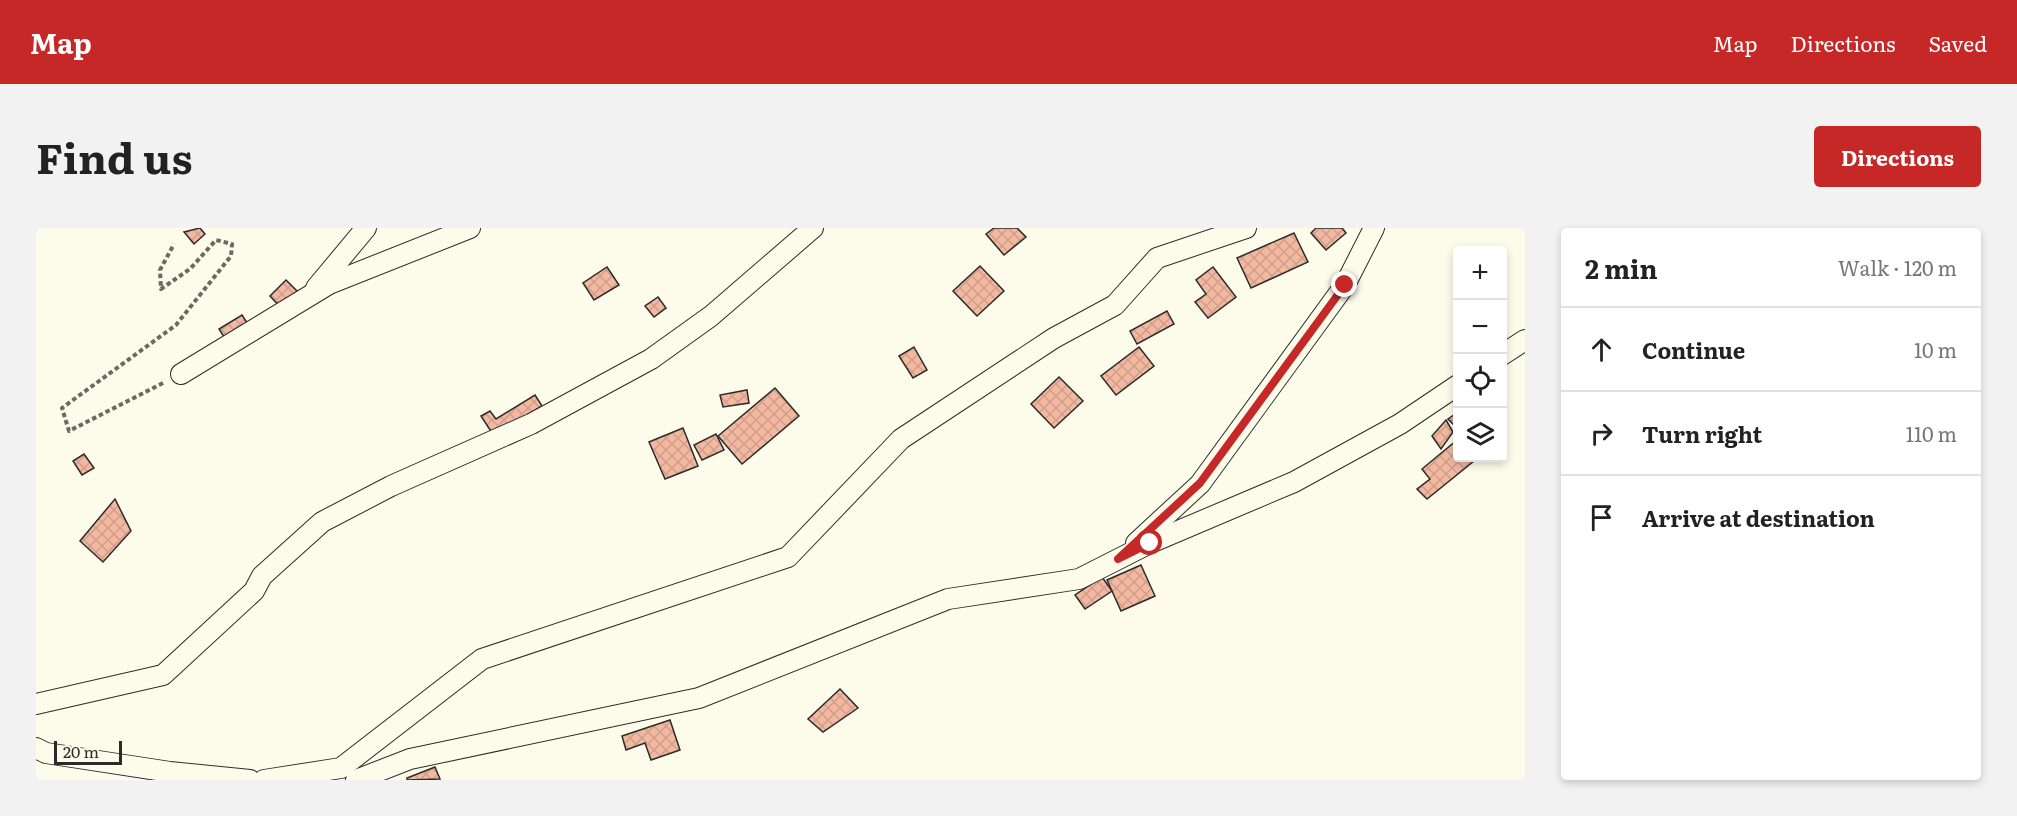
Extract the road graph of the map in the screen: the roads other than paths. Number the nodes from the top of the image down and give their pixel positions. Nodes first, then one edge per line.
1 (366, 228) edge
2 (470, 228) edge
3 (813, 228) edge
4 (1246, 228) edge
5 (1374, 228) edge
6 (309, 296) junction
7 (1525, 340) edge
8 (1504, 354) edge
9 (181, 374) road end
10 (1453, 388) edge
11 (1118, 559) junction
12 (36, 704) edge
13 (36, 748) edge
14 (250, 780) edge
15 (264, 780) edge
16 (356, 780) edge

1 - 6 street
2 - 6 street
3 - 12 street
4 - 15 street
5 - 11 street
6 - 9 street
7 - 8 street
10 - 11 street
11 - 16 street
13 - 14 street

